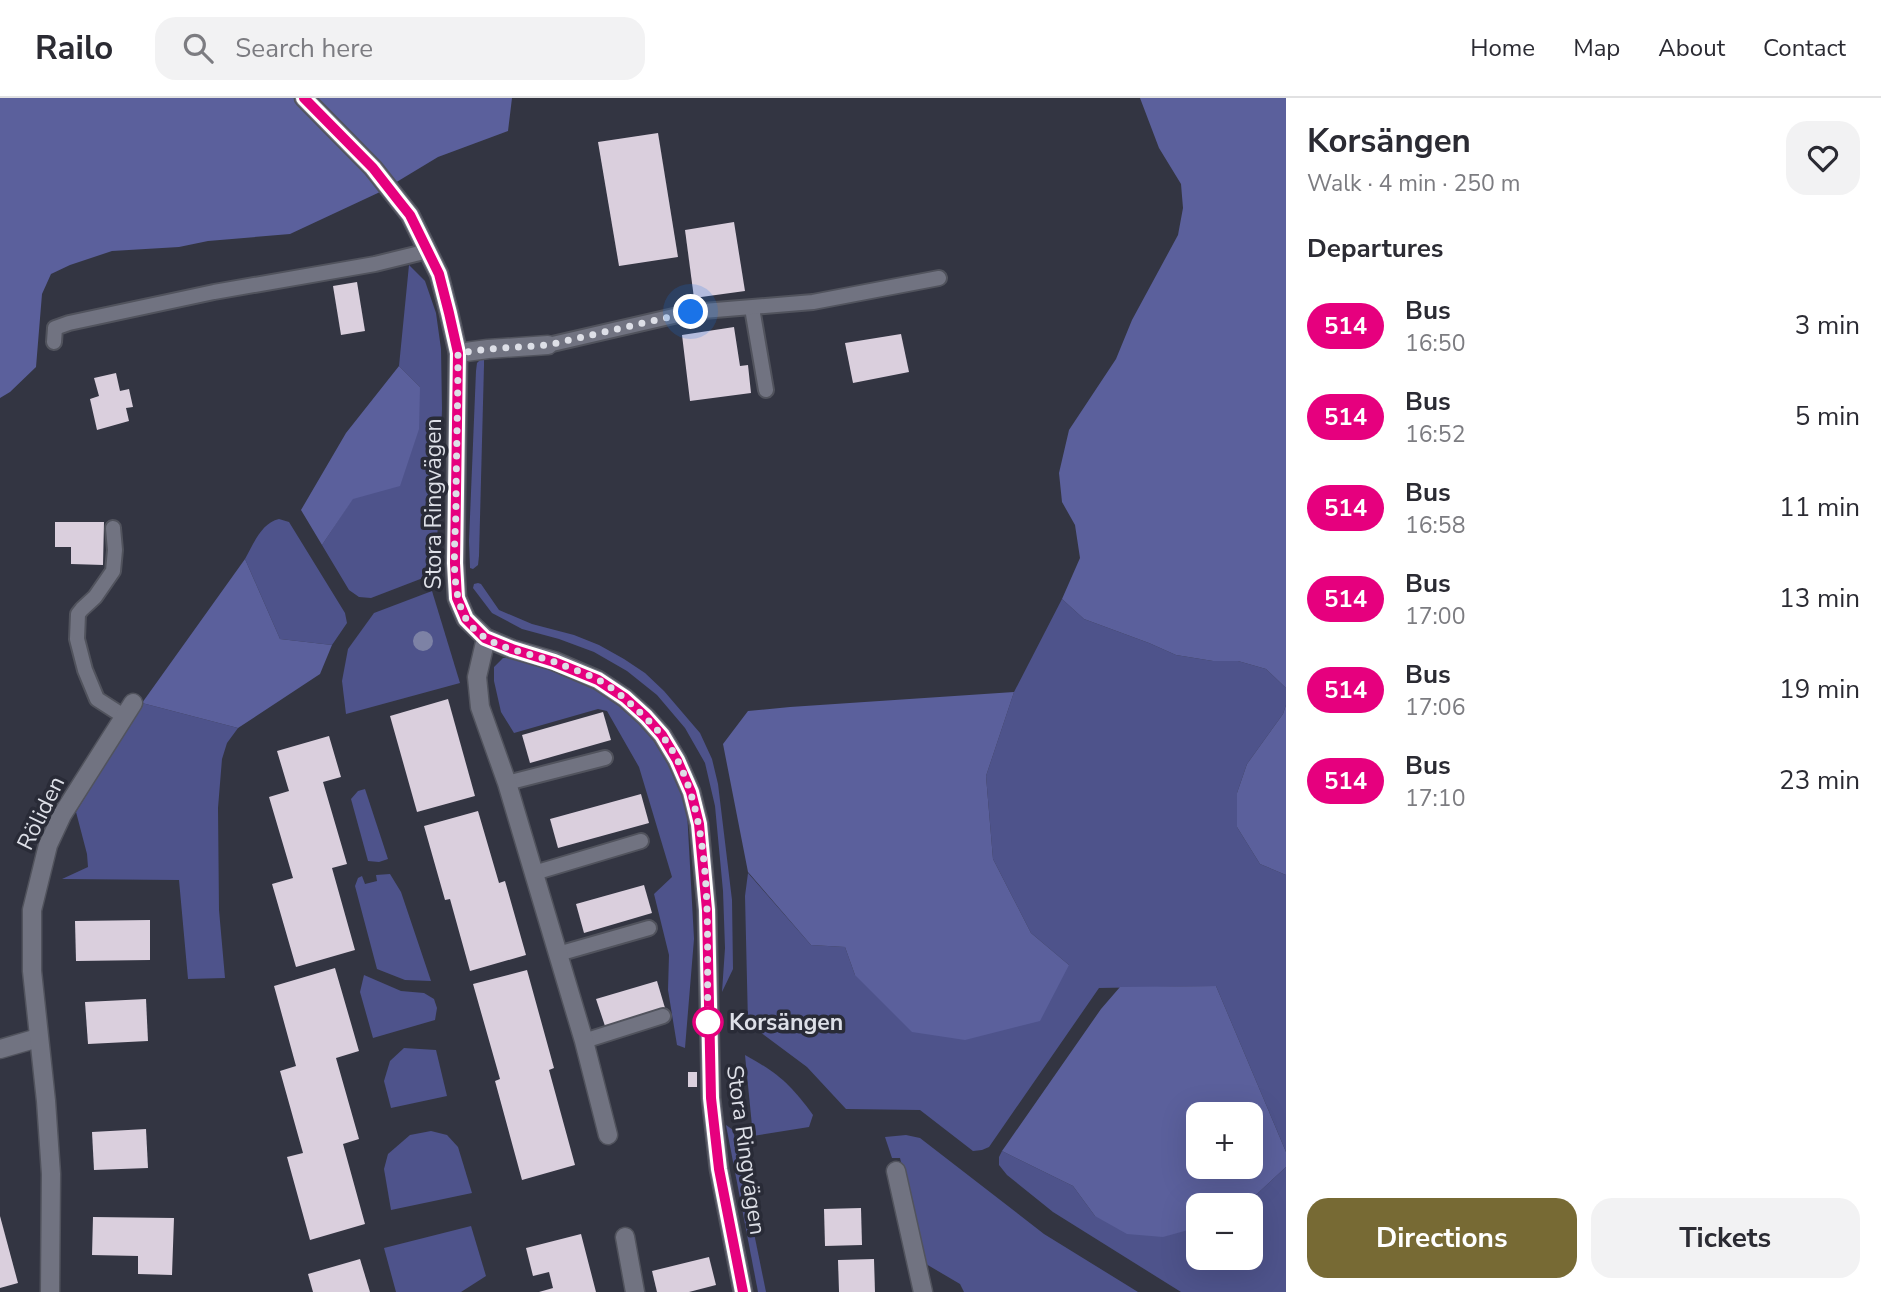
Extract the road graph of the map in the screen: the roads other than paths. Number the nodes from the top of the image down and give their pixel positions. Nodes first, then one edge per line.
1 (304, 98) edge
2 (428, 251) junction
3 (939, 278) dead end
4 (752, 308) junction
5 (54, 342) dead end
6 (548, 345) joint
7 (458, 353) junction
8 (766, 390) dead end
9 (113, 528) dead end
10 (485, 638) junction
11 (129, 710) joint
12 (605, 758) dead end
13 (507, 783) junction
14 (641, 841) dead end
15 (534, 873) junction
16 (649, 928) dead end
17 (558, 954) junction
18 (663, 1016) dead end
19 (38, 1038) junction
20 (584, 1041) junction
21 (0, 1049) edge
22 (608, 1135) dead end
23 (895, 1171) dead end
24 (625, 1237) dead end
25 (50, 1292) edge
26 (635, 1292) edge
27 (743, 1292) edge
28 (923, 1292) edge

1 - 2 street, Stora Ringvägen
2 - 5 lane
2 - 7 street, Stora Ringvägen
3 - 4 lane
4 - 6 lane
4 - 8 lane
6 - 7 street
7 - 10 street, Stora Ringvägen
9 - 11 lane
10 - 13 street
10 - 27 street, Stora Ringvägen
11 - 19 street, Röliden
12 - 13 lane
13 - 15 street
14 - 15 lane
15 - 17 street
16 - 17 lane
17 - 20 street
18 - 20 lane
19 - 21 street
19 - 25 street, Röliden
20 - 22 street
23 - 28 street
24 - 26 street

